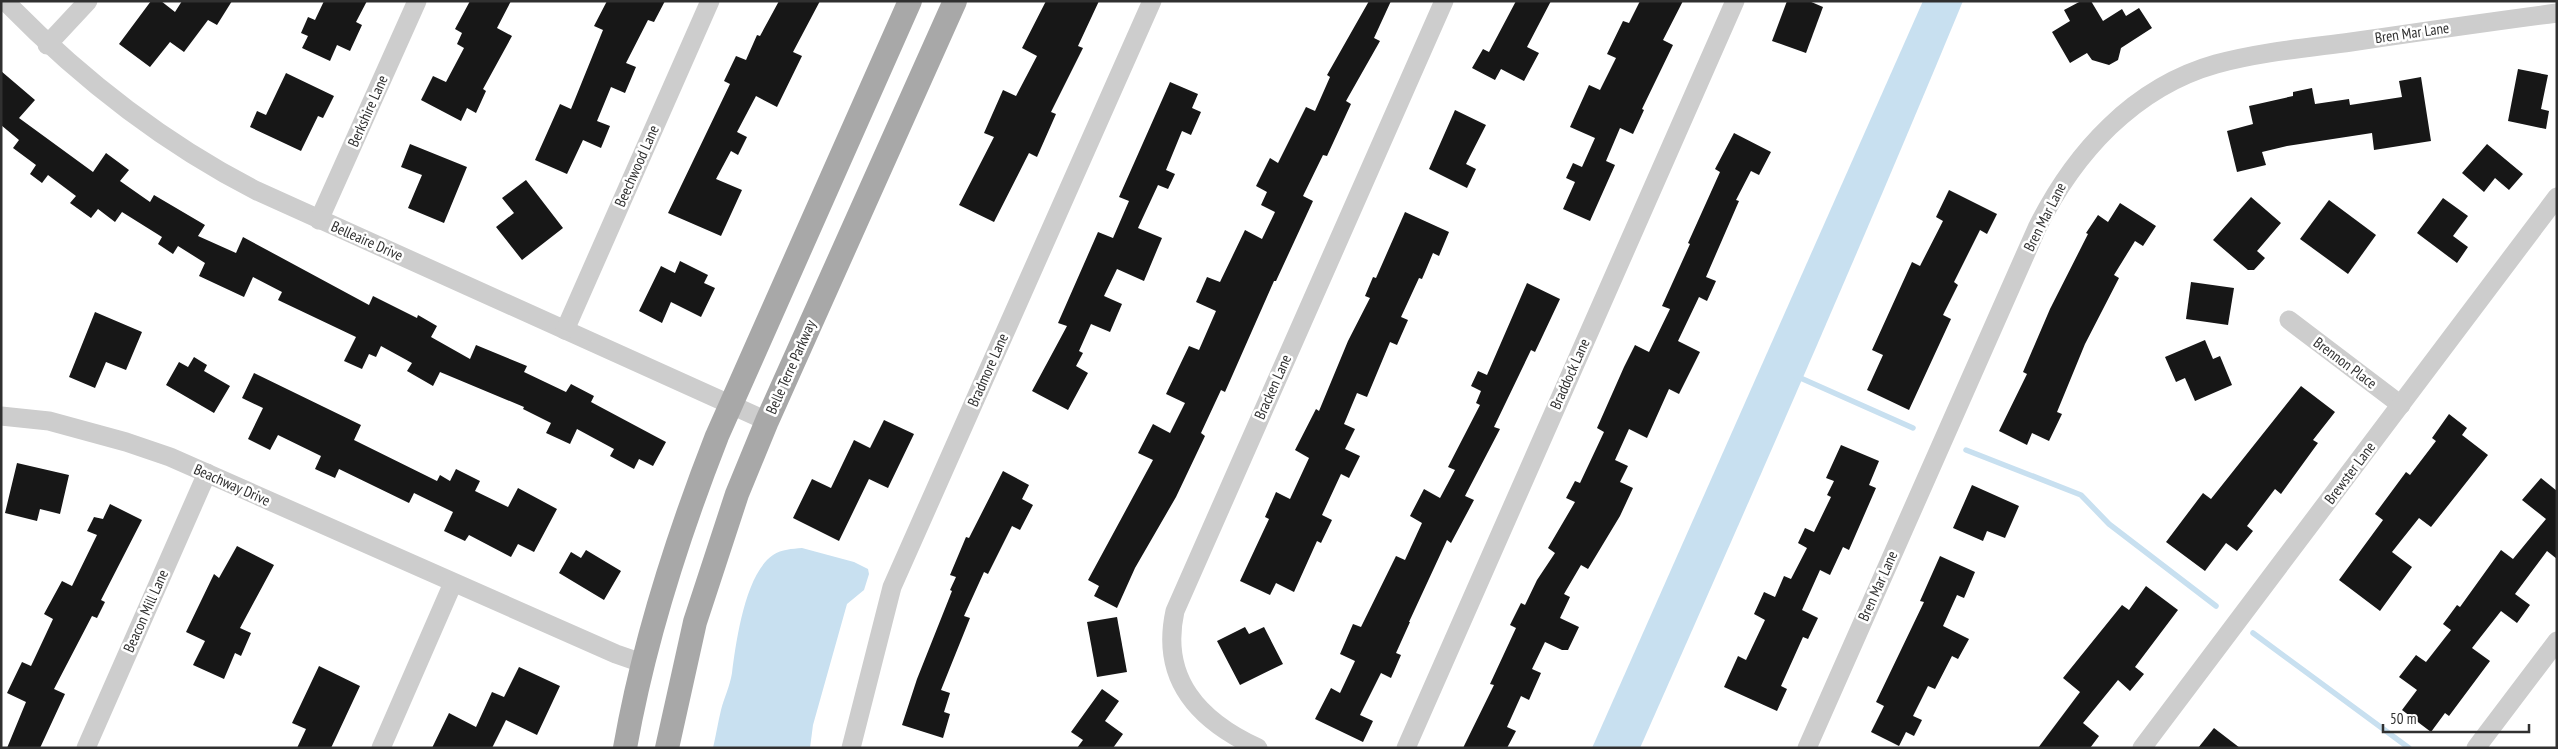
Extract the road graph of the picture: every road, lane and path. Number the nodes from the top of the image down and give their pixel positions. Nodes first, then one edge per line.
1 (4, 1) edge
2 (88, 1) edge
3 (417, 1) edge
4 (710, 1) edge
5 (910, 1) edge
6 (955, 1) edge
7 (1152, 1) edge
8 (1444, 1) edge
9 (1735, 1) edge
10 (2557, 13) edge
11 (47, 45) junction
12 (2557, 197) edge
13 (319, 220) junction
14 (2289, 320) dead end
15 (565, 330) junction
16 (2401, 405) junction
17 (731, 406) junction
18 (1, 416) edge
19 (767, 421) junction
20 (207, 473) junction
21 (453, 583) junction
22 (2557, 641) edge
23 (642, 663) junction
24 (86, 748) edge
25 (381, 748) edge
26 (625, 748) edge
27 (667, 748) edge
28 (851, 748) edge
29 (1258, 748) edge
30 (1406, 748) edge
31 (1807, 748) edge
32 (2142, 748) edge
33 (2476, 748) edge

1 - 11 street, Belleaire Drive
2 - 11 street
3 - 13 street, Berkshire Lane
4 - 15 street, Beechwood Lane
5 - 17 main road
6 - 19 main road, Belle Terre Parkway
7 - 28 street, Bradmore Lane
8 - 29 street, Bracken Lane
9 - 30 street, Braddock Lane
10 - 31 street, Bren Mar Lane
11 - 13 street, Belleaire Drive
12 - 16 street, Brewster Lane
13 - 15 street, Belleaire Drive
14 - 16 street, Brennon Place
15 - 17 street, Belleaire Drive
16 - 32 street, Brewster Lane
17 - 19 street, Belleaire Drive
17 - 23 main road
18 - 20 street, Beachway Drive
19 - 27 main road, Belle Terre Parkway
20 - 21 street, Beachway Drive
20 - 24 street, Beacon Mill Lane
21 - 23 street, Beachway Drive
21 - 25 street
22 - 33 street
23 - 26 main road

